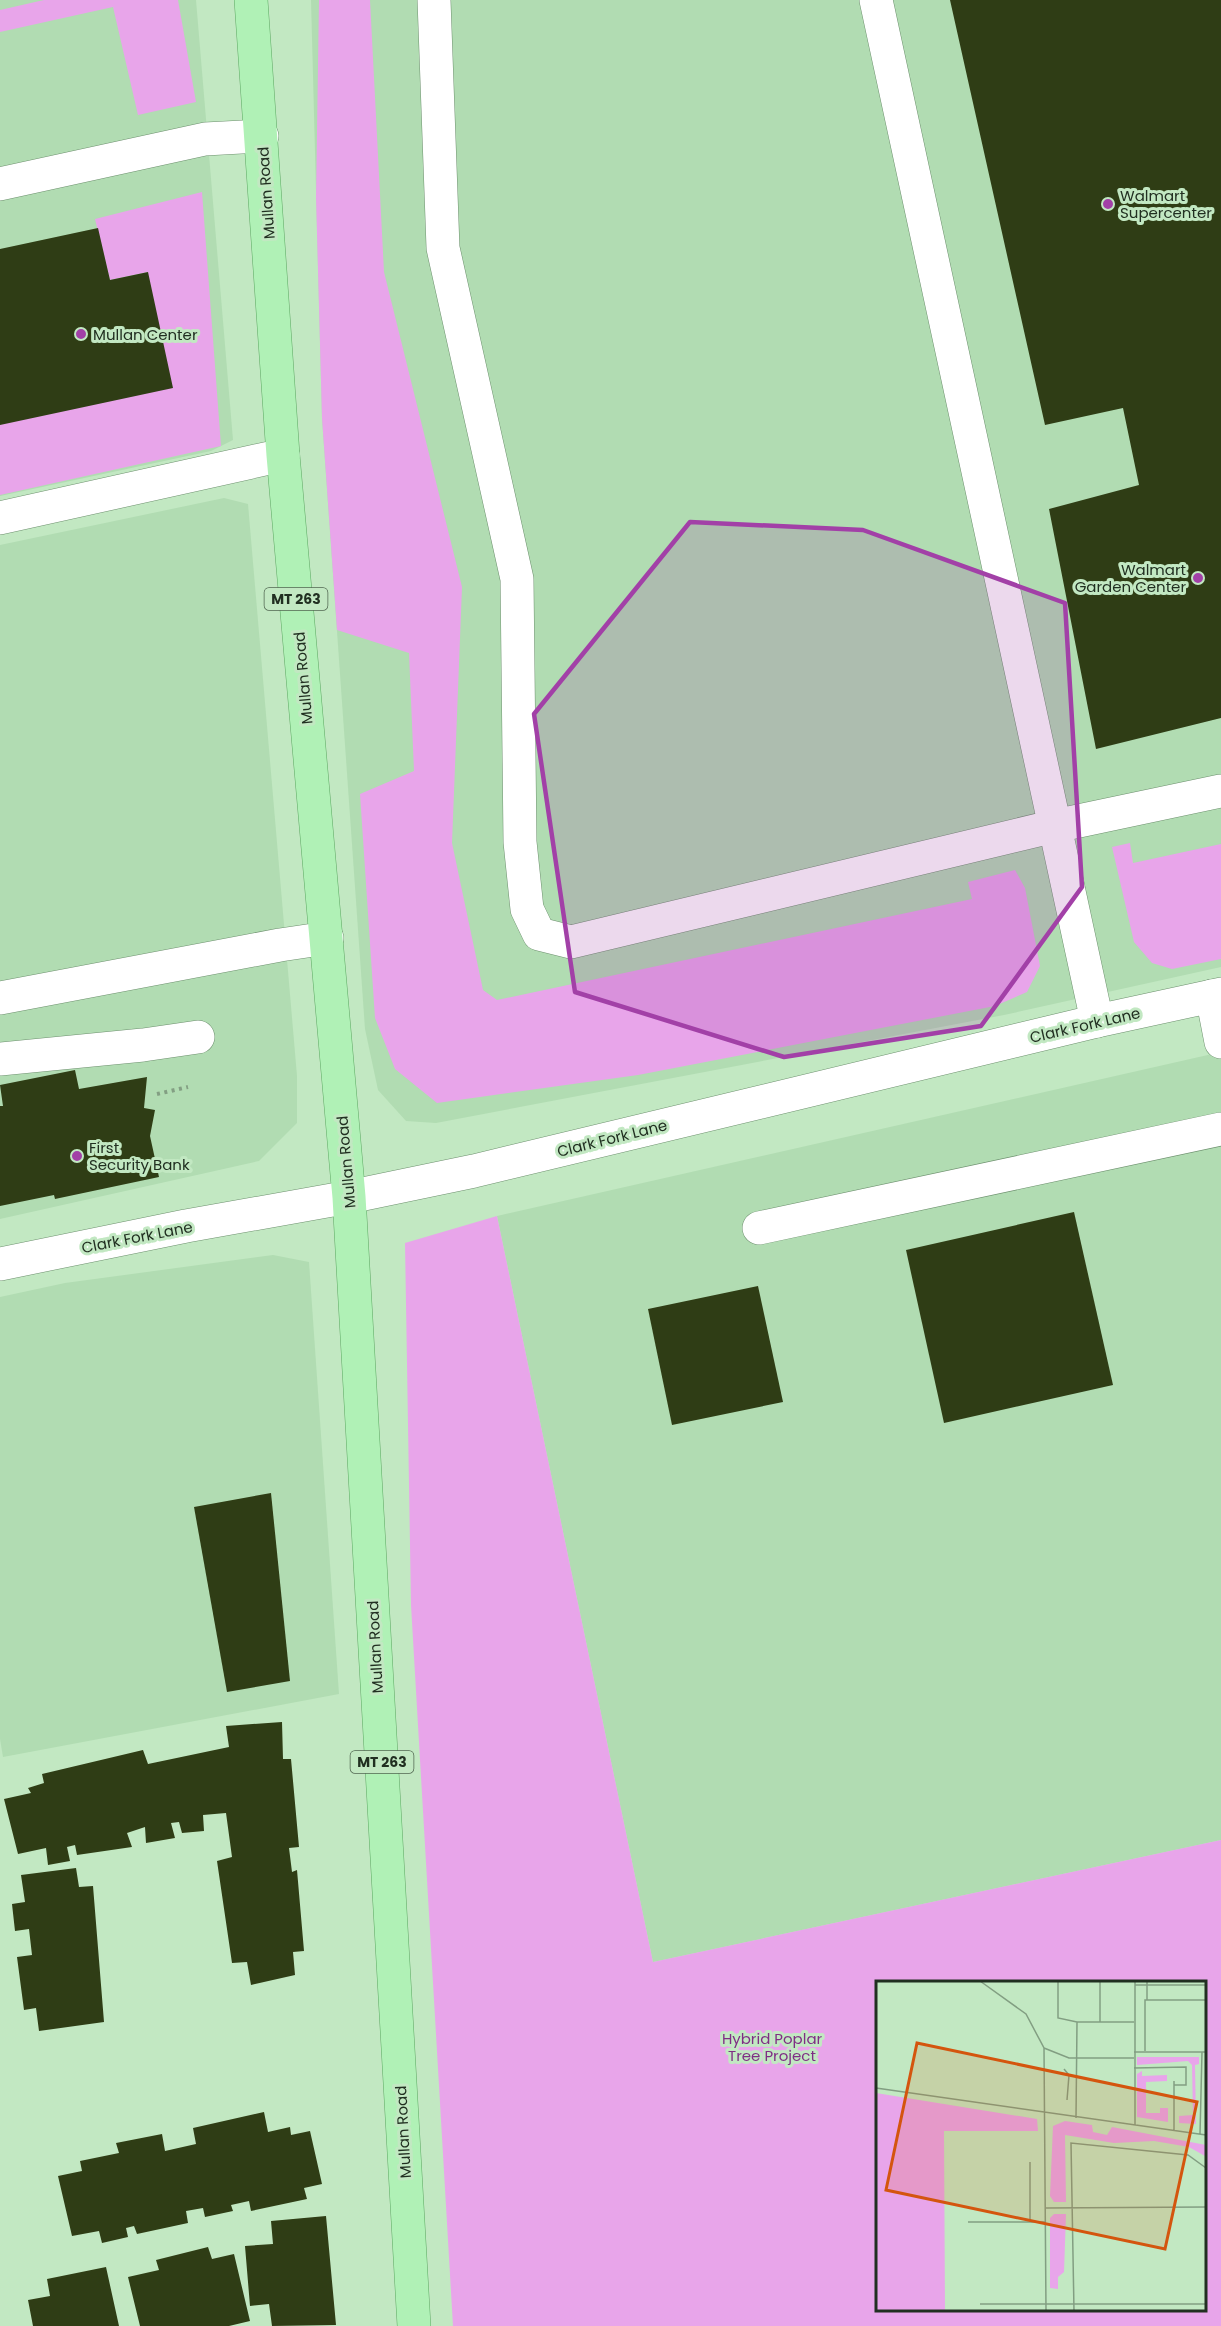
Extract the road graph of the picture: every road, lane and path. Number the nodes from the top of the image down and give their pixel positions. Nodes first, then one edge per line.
1 (251, 0) edge
2 (434, 0) edge
3 (876, 0) edge
4 (262, 135) junction
5 (0, 184) edge
6 (283, 455) junction
7 (0, 518) edge
8 (1221, 791) edge
9 (1055, 826) junction
10 (327, 938) junction
11 (1216, 995) edge
12 (0, 998) edge
13 (1097, 1021) junction
14 (198, 1037) dead end
15 (1221, 1041) edge
16 (0, 1059) edge
17 (188, 1087) dead end
18 (157, 1094) dead end
19 (1221, 1129) edge
20 (349, 1197) junction
21 (759, 1228) dead end
22 (0, 1264) edge
23 (414, 2326) edge

1 - 4 main road, Mullan Road / MT 263
2 - 9 street
3 - 9 street
4 - 5 street
4 - 6 main road, Mullan Road / MT 263
6 - 7 street
6 - 10 main road, Mullan Road / MT 263
8 - 9 street
9 - 13 street
10 - 12 street
10 - 20 main road, Mullan Road / MT 263
11 - 13 street, Clark Fork Lane
11 - 15 street
13 - 20 street, Clark Fork Lane
14 - 16 street
17 - 18 path
19 - 21 street
20 - 22 street, Clark Fork Lane
20 - 23 main road, Mullan Road / MT 263

